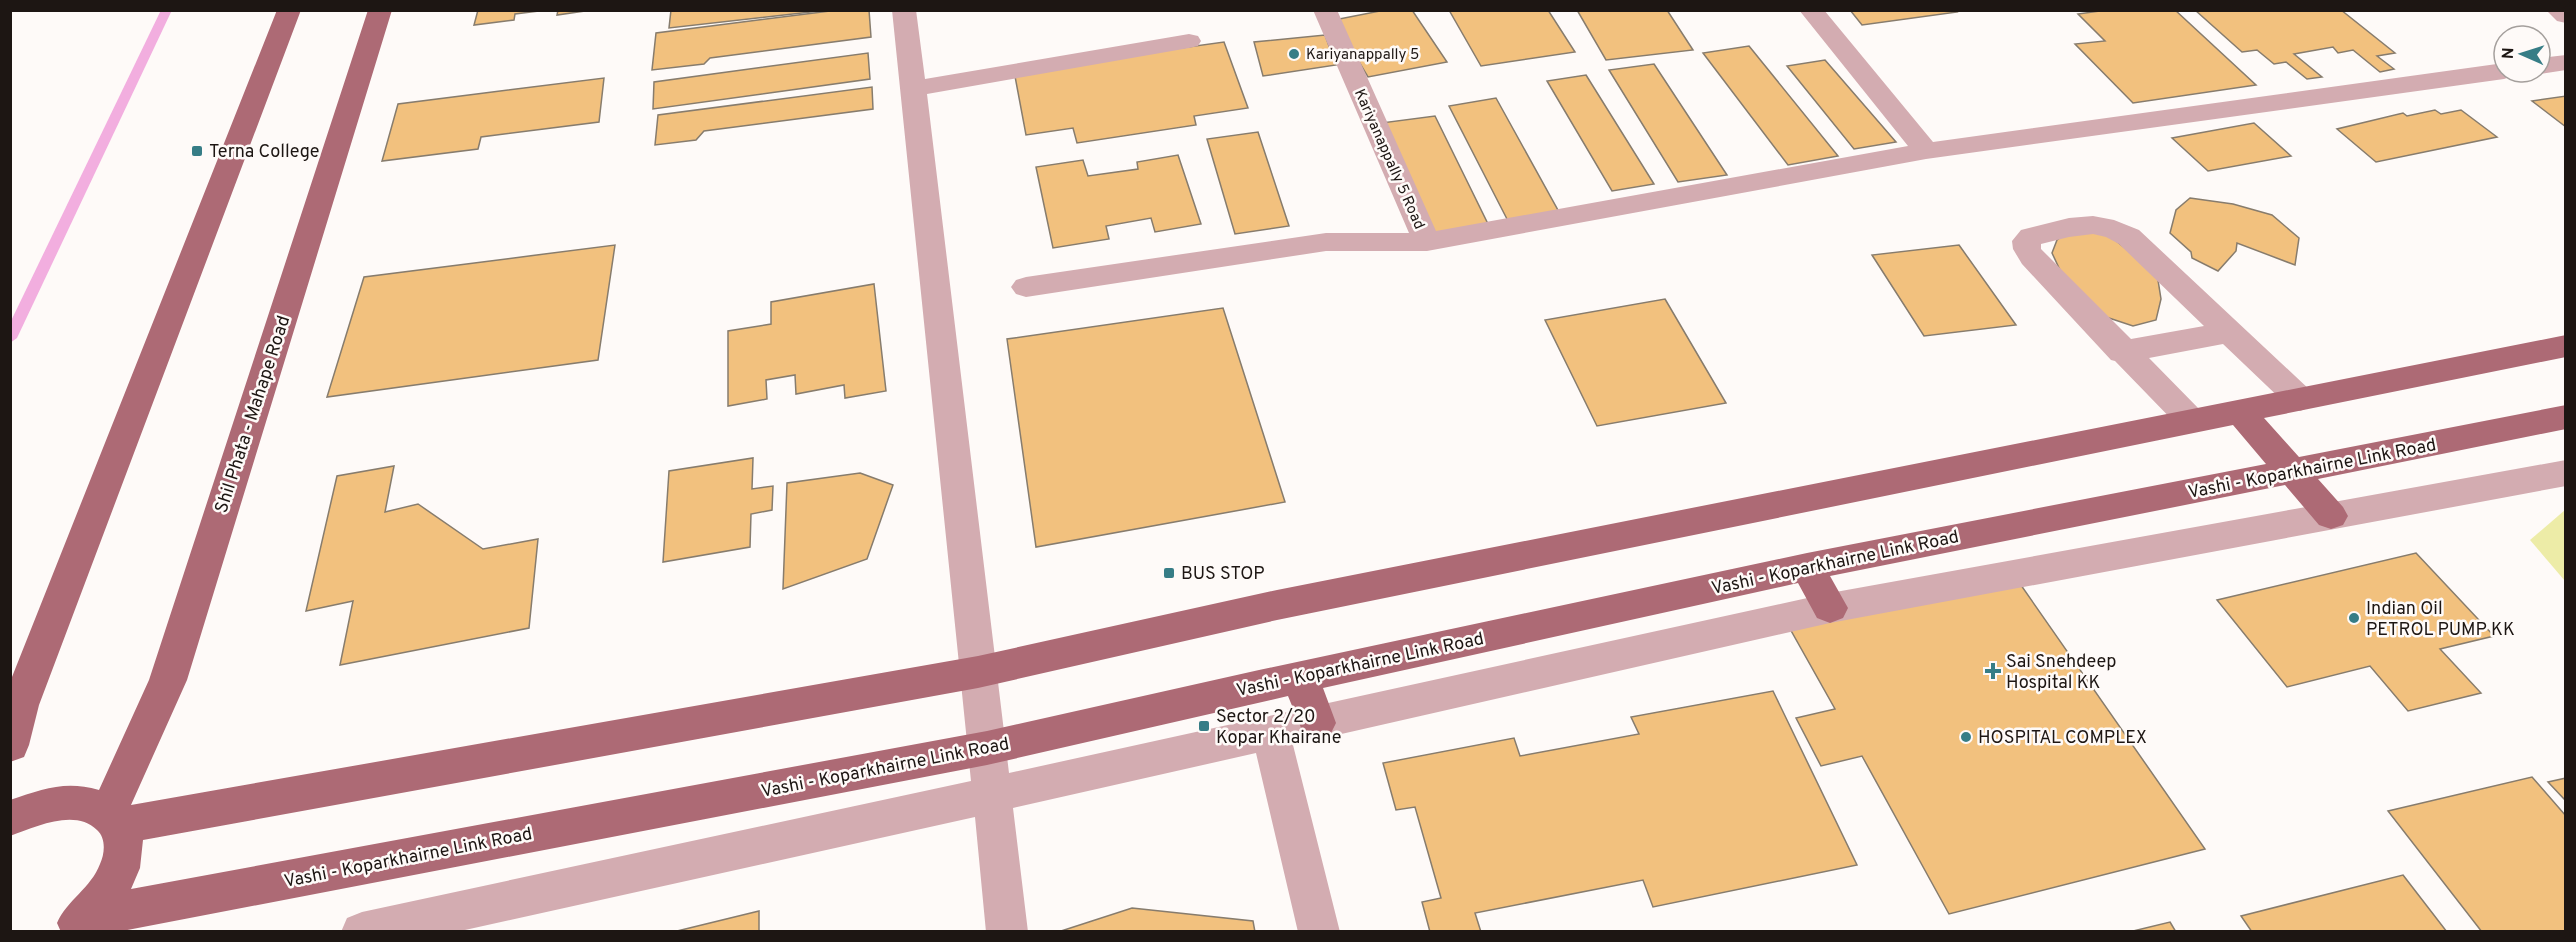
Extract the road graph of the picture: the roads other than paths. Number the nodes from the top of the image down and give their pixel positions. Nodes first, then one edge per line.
1 (289, 10) edge
2 (380, 10) edge
3 (904, 10) edge
4 (1324, 10) edge
5 (1811, 10) edge
6 (2558, 10) edge
7 (2565, 16) edge
8 (1190, 41) dead end
9 (2492, 73) edge
10 (913, 88) junction
11 (1926, 151) junction
12 (1427, 242) junction
13 (1026, 287) dead end
14 (2229, 332) junction
15 (2565, 346) edge
16 (2122, 352) junction
17 (2300, 399) junction
18 (2239, 411) junction
19 (2565, 417) edge
20 (2191, 420) junction
21 (2293, 472) junction
22 (2565, 473) edge
23 (2331, 516) junction
24 (1807, 567) junction
25 (1830, 608) junction
26 (978, 672) junction
27 (1300, 677) junction
28 (1317, 723) junction
29 (1271, 734) junction
30 (10, 745) edge
31 (987, 748) junction
32 (992, 795) junction
33 (10, 818) edge
34 (116, 818) junction
35 (75, 925) edge
36 (362, 932) edge
37 (1007, 932) edge
38 (1319, 932) edge

1 - 30 main road
2 - 34 main road, Shil Phata - Mahape Road
3 - 10 street
4 - 12 street, Kariyanappally 5 Road
5 - 11 street
6 - 7 street
8 - 10 street
9 - 11 street
10 - 26 street
11 - 12 street
12 - 13 street
14 - 16 street
14 - 16 street
14 - 17 street
15 - 17 main road
16 - 20 street
17 - 18 main road
18 - 20 main road
18 - 21 main road
19 - 21 main road, Vashi - Koparkhairne Link Road
20 - 26 main road
21 - 23 main road
21 - 24 main road, Vashi - Koparkhairne Link Road
22 - 23 street
23 - 25 street
24 - 25 main road
24 - 27 main road, Vashi - Koparkhairne Link Road
25 - 28 street
26 - 31 street
26 - 34 main road
27 - 28 main road
27 - 31 main road, Vashi - Koparkhairne Link Road
28 - 29 street
29 - 32 street
29 - 38 street
31 - 32 street
31 - 35 main road, Vashi - Koparkhairne Link Road
32 - 36 street
32 - 37 street
33 - 34 main road
34 - 35 main road

